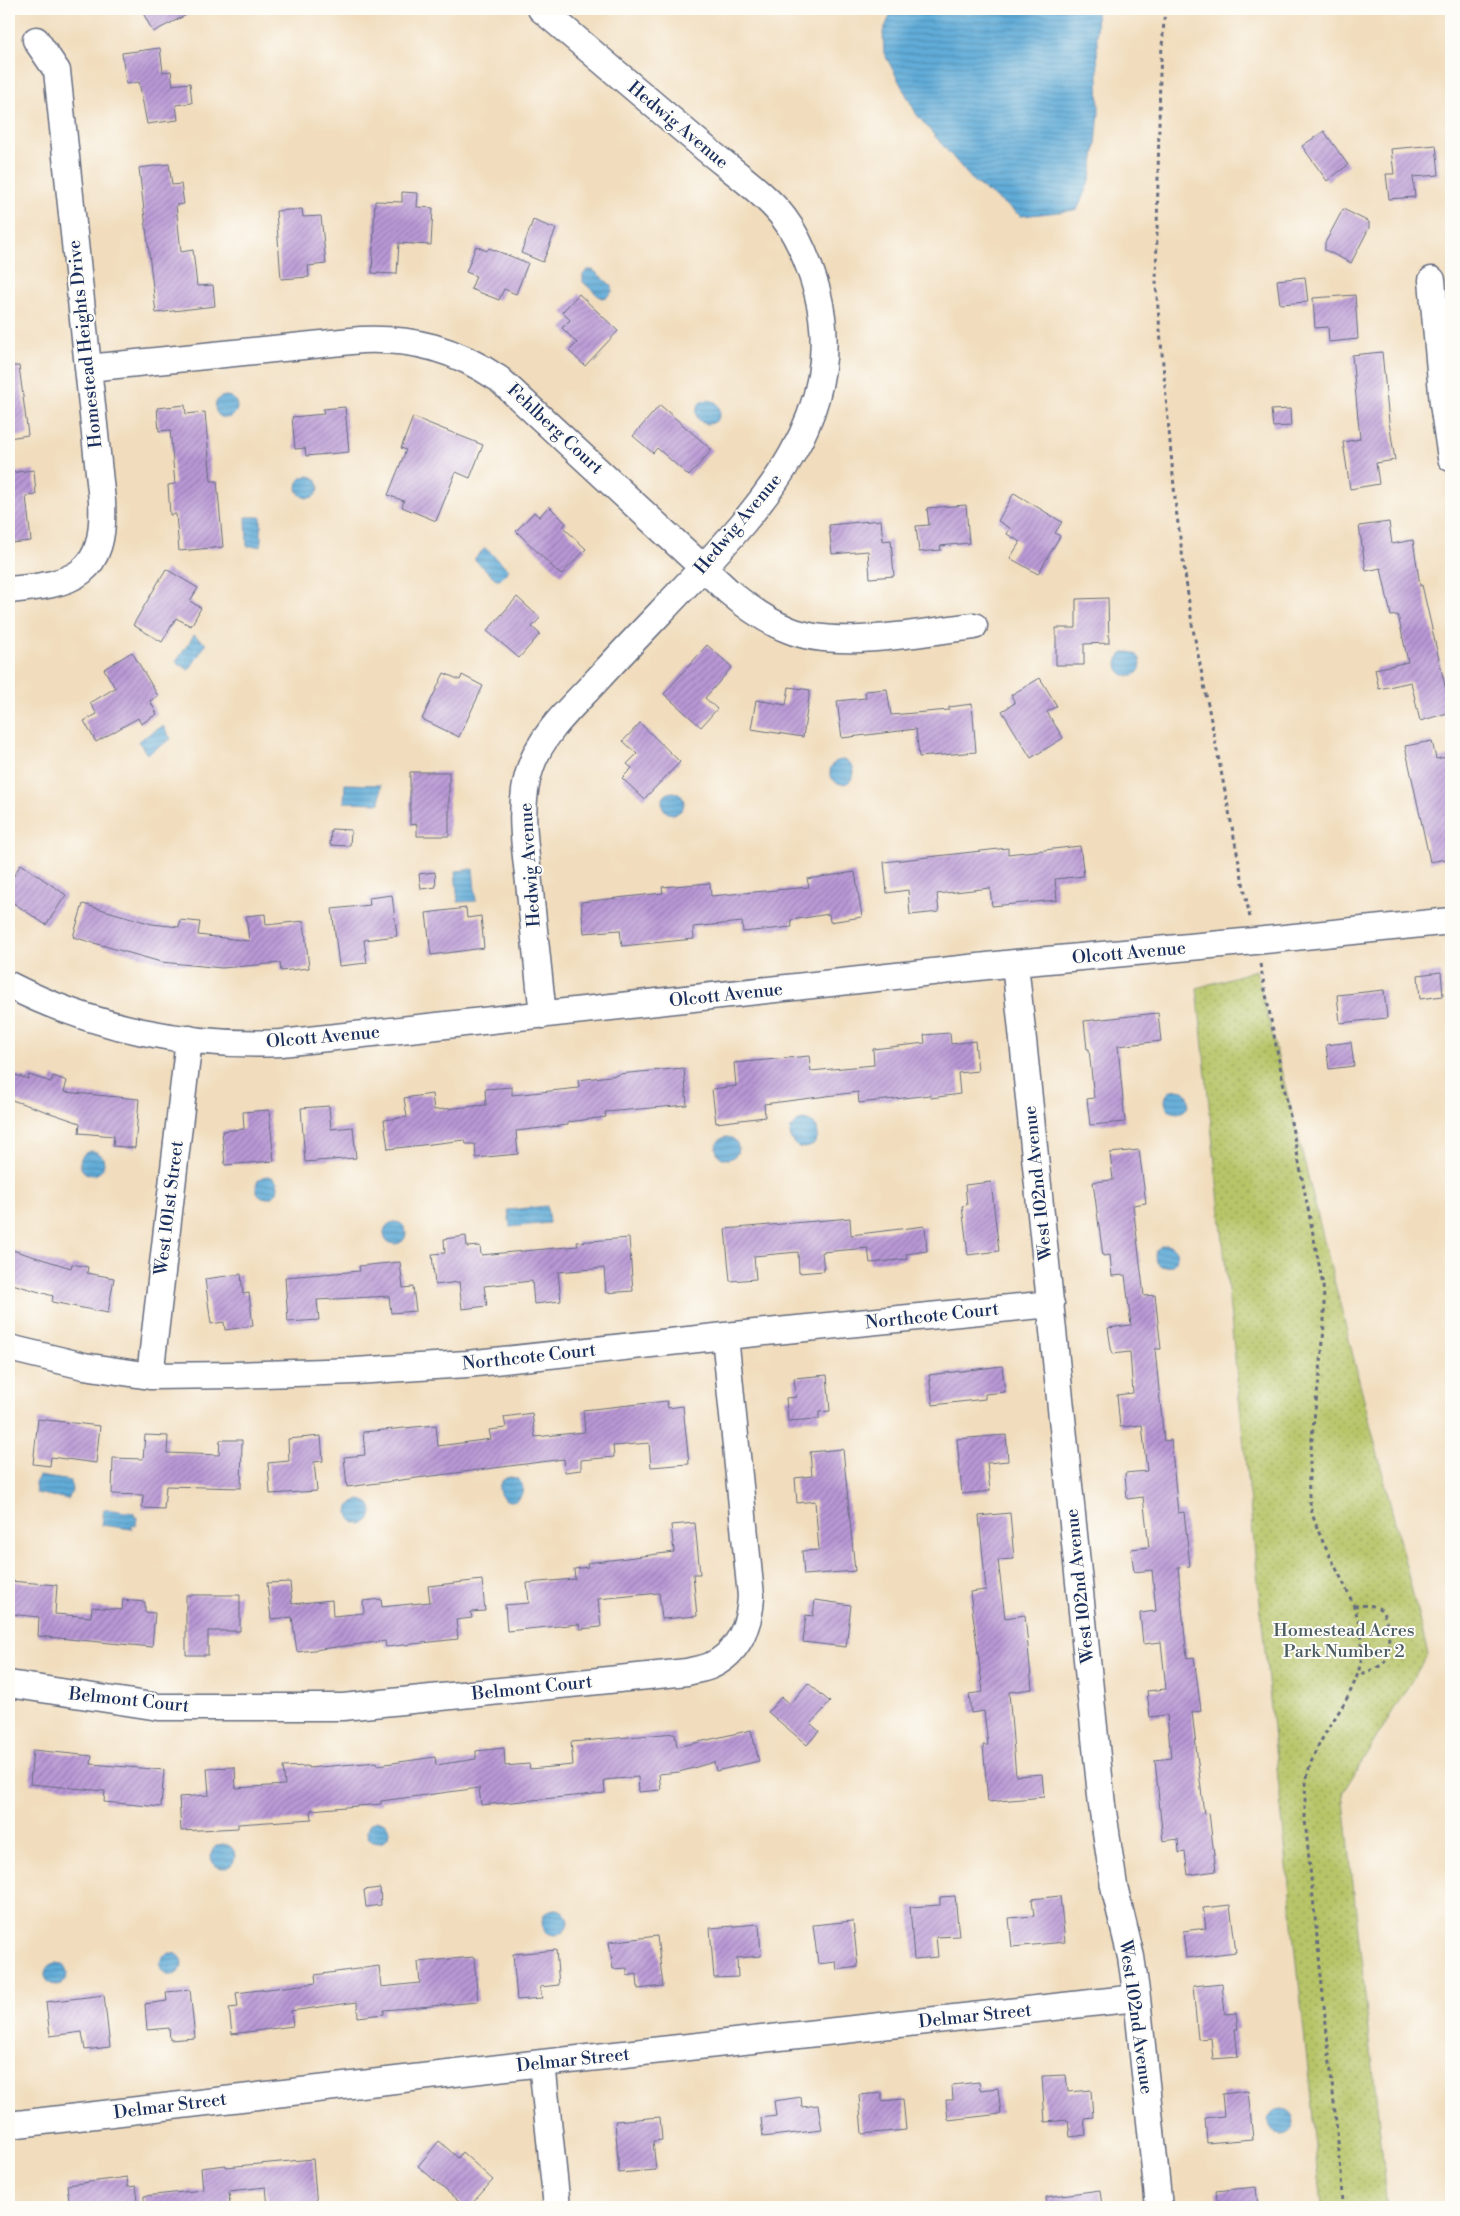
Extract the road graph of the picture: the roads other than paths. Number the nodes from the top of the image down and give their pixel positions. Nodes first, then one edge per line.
1 (541, 9) edge
2 (36, 40) dead end
3 (1432, 280) dead end
4 (88, 368) junction
5 (1451, 458) edge
6 (703, 566) junction
7 (9, 590) edge
8 (974, 626) dead end
9 (1451, 920) edge
10 (1015, 963) junction
11 (9, 985) edge
12 (543, 1015) junction
13 (188, 1039) junction
14 (1051, 1304) junction
15 (724, 1336) junction
16 (9, 1348) edge
17 (150, 1376) junction
18 (9, 1684) edge
19 (1137, 1998) junction
20 (542, 2063) junction
21 (9, 2125) edge
22 (557, 2207) edge
23 (1158, 2207) edge

1 - 6 street, Hedwig Avenue
2 - 4 street, Homestead Heights Drive
3 - 5 street
4 - 6 street, Fehlberg Court
4 - 7 street, Homestead Heights Drive
6 - 8 street, Fehlberg Court
6 - 12 street, Hedwig Avenue
9 - 10 street, Olcott Avenue
10 - 12 street, Olcott Avenue
10 - 14 street, West 102nd Avenue
11 - 13 street, Olcott Avenue
12 - 13 street, Olcott Avenue
13 - 17 street, West 101st Street
14 - 15 street, Northcote Court
14 - 19 street, West 102nd Avenue
15 - 17 street, Northcote Court
15 - 18 street, Belmont Court
16 - 17 street, Northcote Court
19 - 20 street, Delmar Street
19 - 23 street, West 102nd Avenue
20 - 21 street, Delmar Street
20 - 22 street

